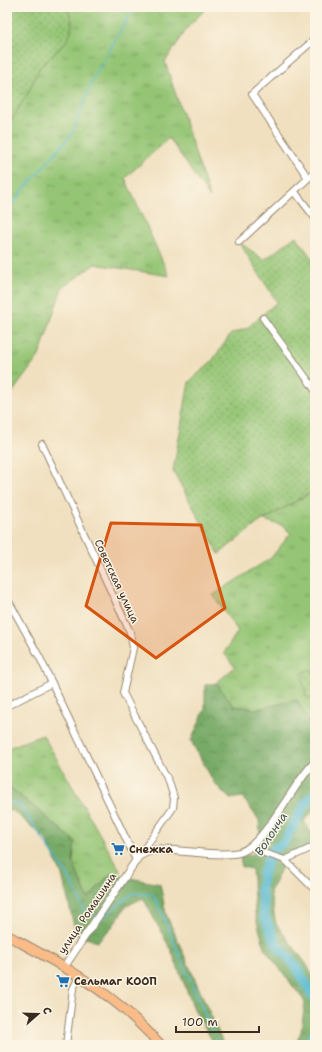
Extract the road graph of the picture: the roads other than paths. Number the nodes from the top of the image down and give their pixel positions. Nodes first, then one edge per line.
1 (315, 39) edge
2 (315, 172) edge
3 (308, 178) junction
4 (295, 192) junction
5 (315, 218) edge
6 (239, 242) dead end
7 (263, 318) dead end
8 (315, 390) edge
9 (42, 444) dead end
10 (8, 602) edge
11 (52, 683) junction
12 (7, 706) edge
13 (315, 762) edge
14 (315, 846) edge
15 (252, 847) junction
16 (137, 858) junction
17 (285, 860) junction
18 (315, 890) edge
19 (7, 934) edge
20 (64, 967) junction
21 (80, 977) junction
22 (66, 1045) edge
23 (161, 1045) edge

1 - 3 street
2 - 3 street
3 - 4 street
4 - 5 street
4 - 6 street
7 - 8 street
9 - 16 street, Советская улица
10 - 11 street
11 - 12 street
11 - 16 street
13 - 15 street
14 - 17 street
15 - 16 street
15 - 17 street
16 - 20 street, улица Ромашина
17 - 18 street
19 - 20 main road
20 - 21 main road
21 - 22 street
21 - 23 main road

